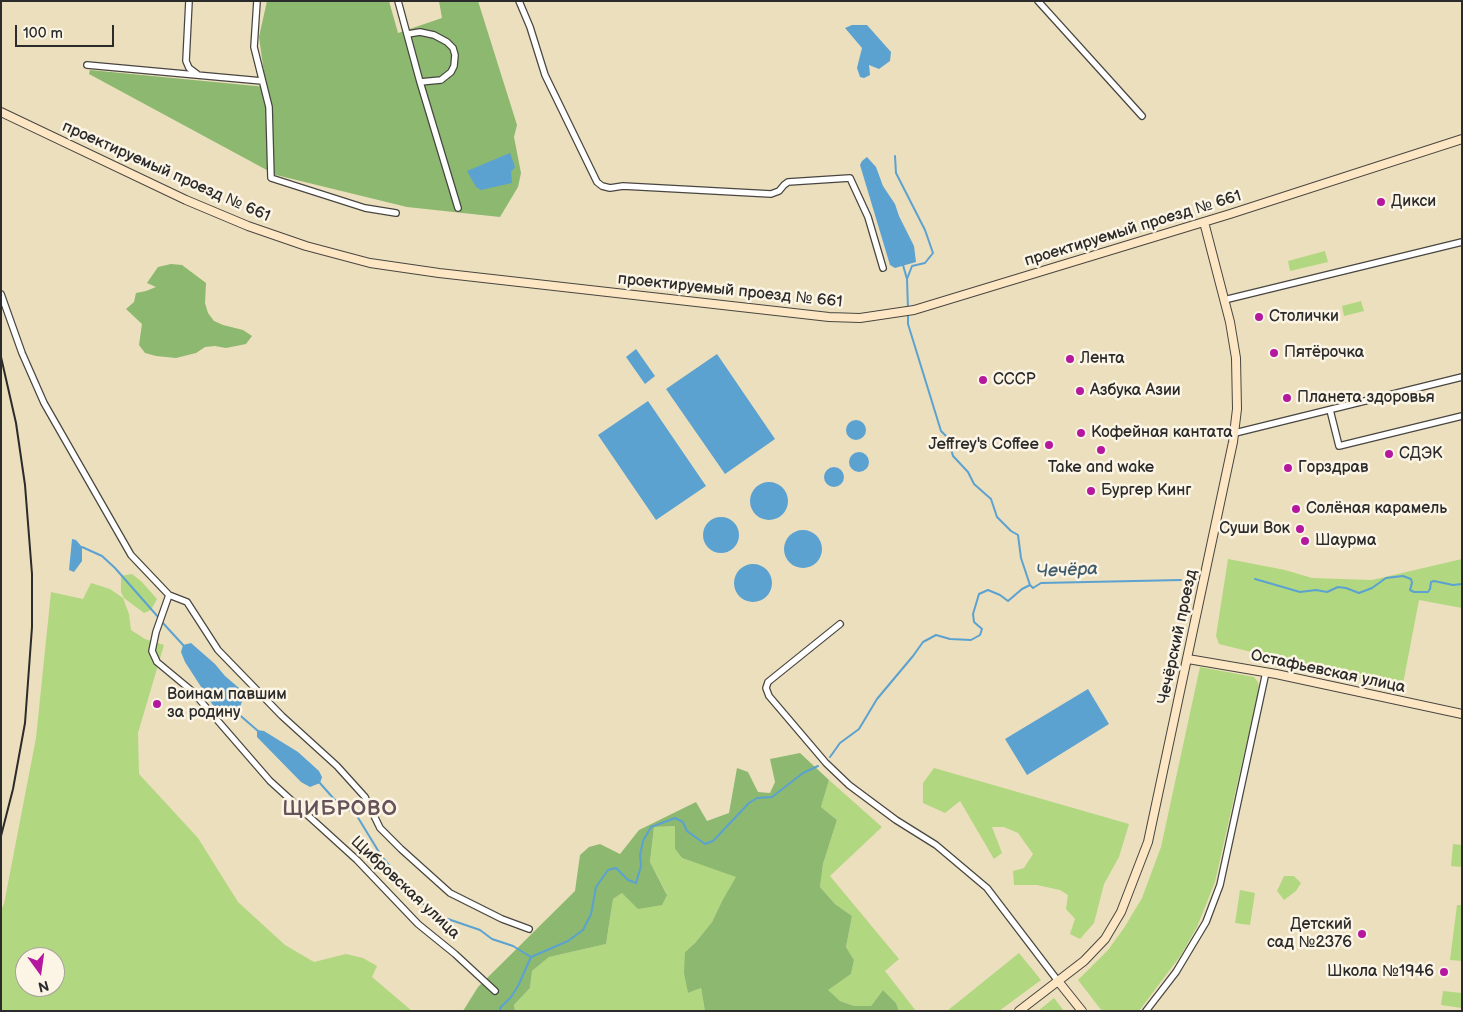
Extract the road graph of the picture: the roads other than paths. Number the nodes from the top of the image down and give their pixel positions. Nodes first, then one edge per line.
1 (189, 1) edge
2 (257, 1) edge
3 (398, 1) edge
4 (519, 1) edge
5 (1038, 1) edge
6 (408, 34) junction
7 (87, 65) dead end
8 (197, 74) junction
9 (262, 81) junction
10 (420, 82) junction
11 (1, 112) edge
12 (1142, 116) dead end
13 (1462, 140) edge
14 (458, 208) dead end
15 (396, 213) dead end
16 (1204, 222) junction
17 (1462, 242) edge
18 (883, 268) dead end
19 (1, 294) edge
20 (1224, 300) junction
21 (1462, 377) edge
22 (1330, 410) junction
23 (1462, 416) edge
24 (1235, 433) junction
25 (169, 595) junction
26 (840, 624) dead end
27 (1188, 659) junction
28 (1266, 672) junction
29 (1462, 714) edge
30 (529, 929) dead end
31 (1058, 981) junction
32 (495, 991) dead end
33 (1019, 1011) edge
34 (1082, 1011) edge
35 (1146, 1011) edge

1 - 8 street
2 - 9 street
3 - 6 street
4 - 18 street
5 - 12 street
6 - 10 street
6 - 10 street
7 - 8 street
8 - 9 street
9 - 15 street
10 - 14 street
11 - 16 main road, проектируемый проезд № 661
13 - 16 main road, проектируемый проезд № 661
16 - 20 main road, Чечёрский проезд
17 - 20 street
19 - 25 street
20 - 24 main road, Чечёрский проезд
21 - 22 street
22 - 23 street
22 - 24 street
24 - 27 main road, Чечёрский проезд
25 - 30 street
25 - 32 street, Щибровская улица
26 - 31 street
27 - 28 main road, Остафьевская улица
27 - 31 main road, Чечёрский проезд
28 - 29 main road, Остафьевская улица
28 - 35 street
31 - 33 main road, Чечёрский проезд
31 - 34 main road

